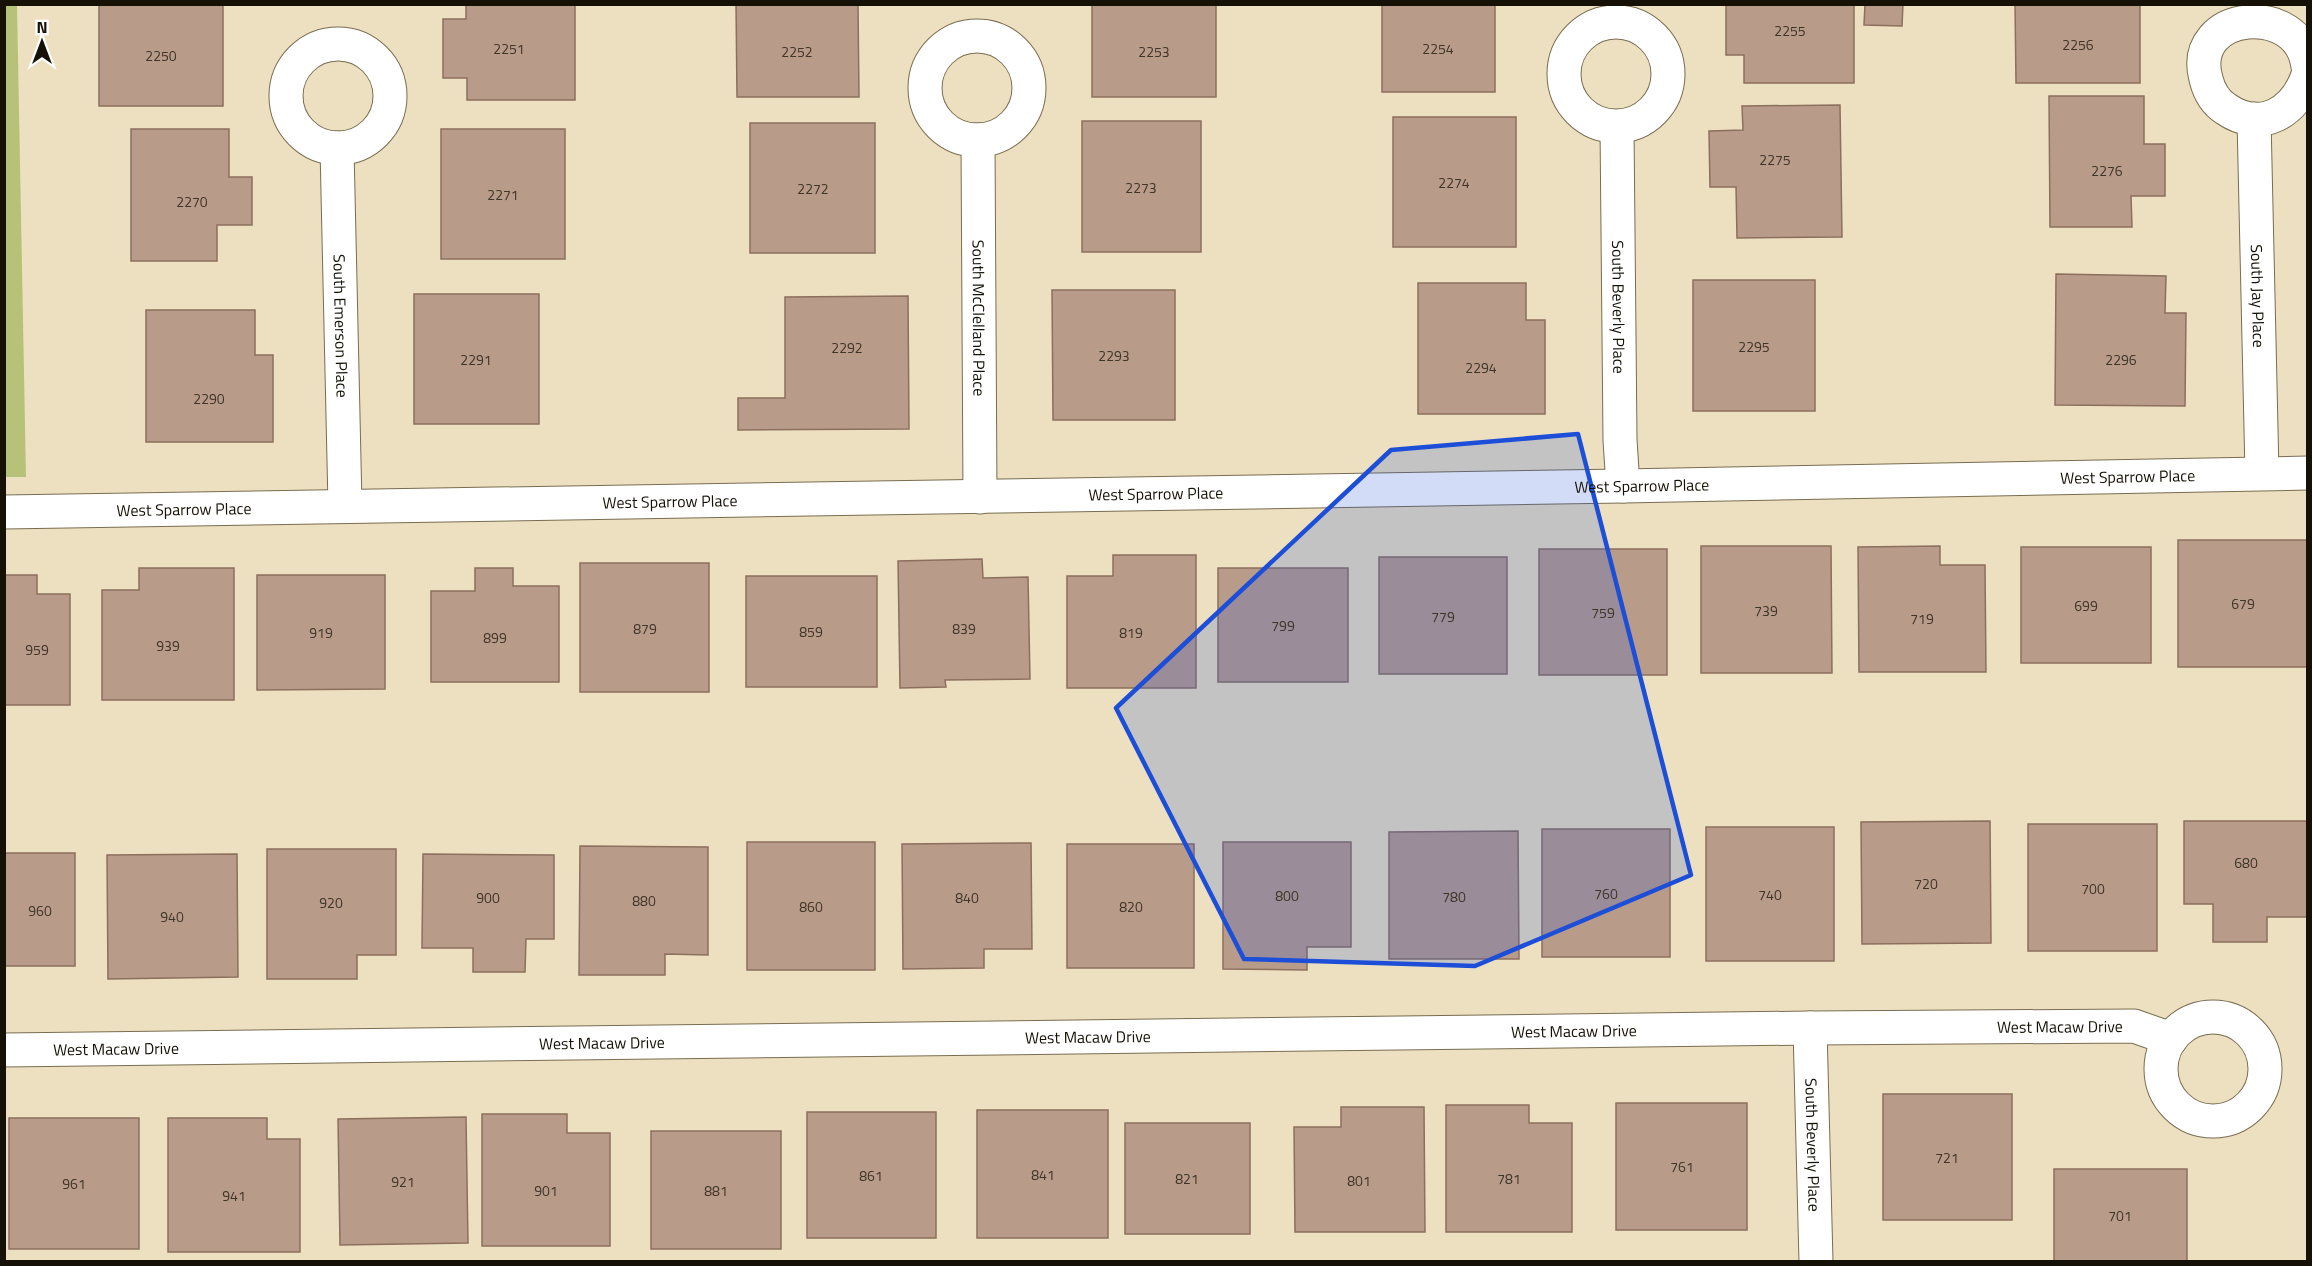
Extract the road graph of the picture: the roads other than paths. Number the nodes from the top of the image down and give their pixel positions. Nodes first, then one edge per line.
1 (2307, 67) edge
2 (2307, 75) edge
3 (2254, 119) junction
4 (1617, 126) dead end
5 (978, 140) dead end
6 (337, 148) dead end
7 (2262, 473) junction
8 (2307, 473) edge
9 (1623, 486) junction
10 (980, 497) junction
11 (345, 505) junction
12 (4, 512) edge
13 (1810, 1028) junction
14 (2171, 1039) dead end
15 (4, 1050) edge
16 (1816, 1262) edge

1 - 3 street
2 - 3 street
3 - 7 street, South Jay Place
4 - 9 street, South Beverly Place
5 - 10 street, South McClelland Place
6 - 11 street, South Emerson Place
7 - 8 street, West Sparrow Place
7 - 9 street, West Sparrow Place
9 - 10 street, West Sparrow Place
10 - 11 street, West Sparrow Place
11 - 12 street, West Sparrow Place
13 - 14 street, West Macaw Drive
13 - 15 street, West Macaw Drive
13 - 16 street, South Beverly Place

